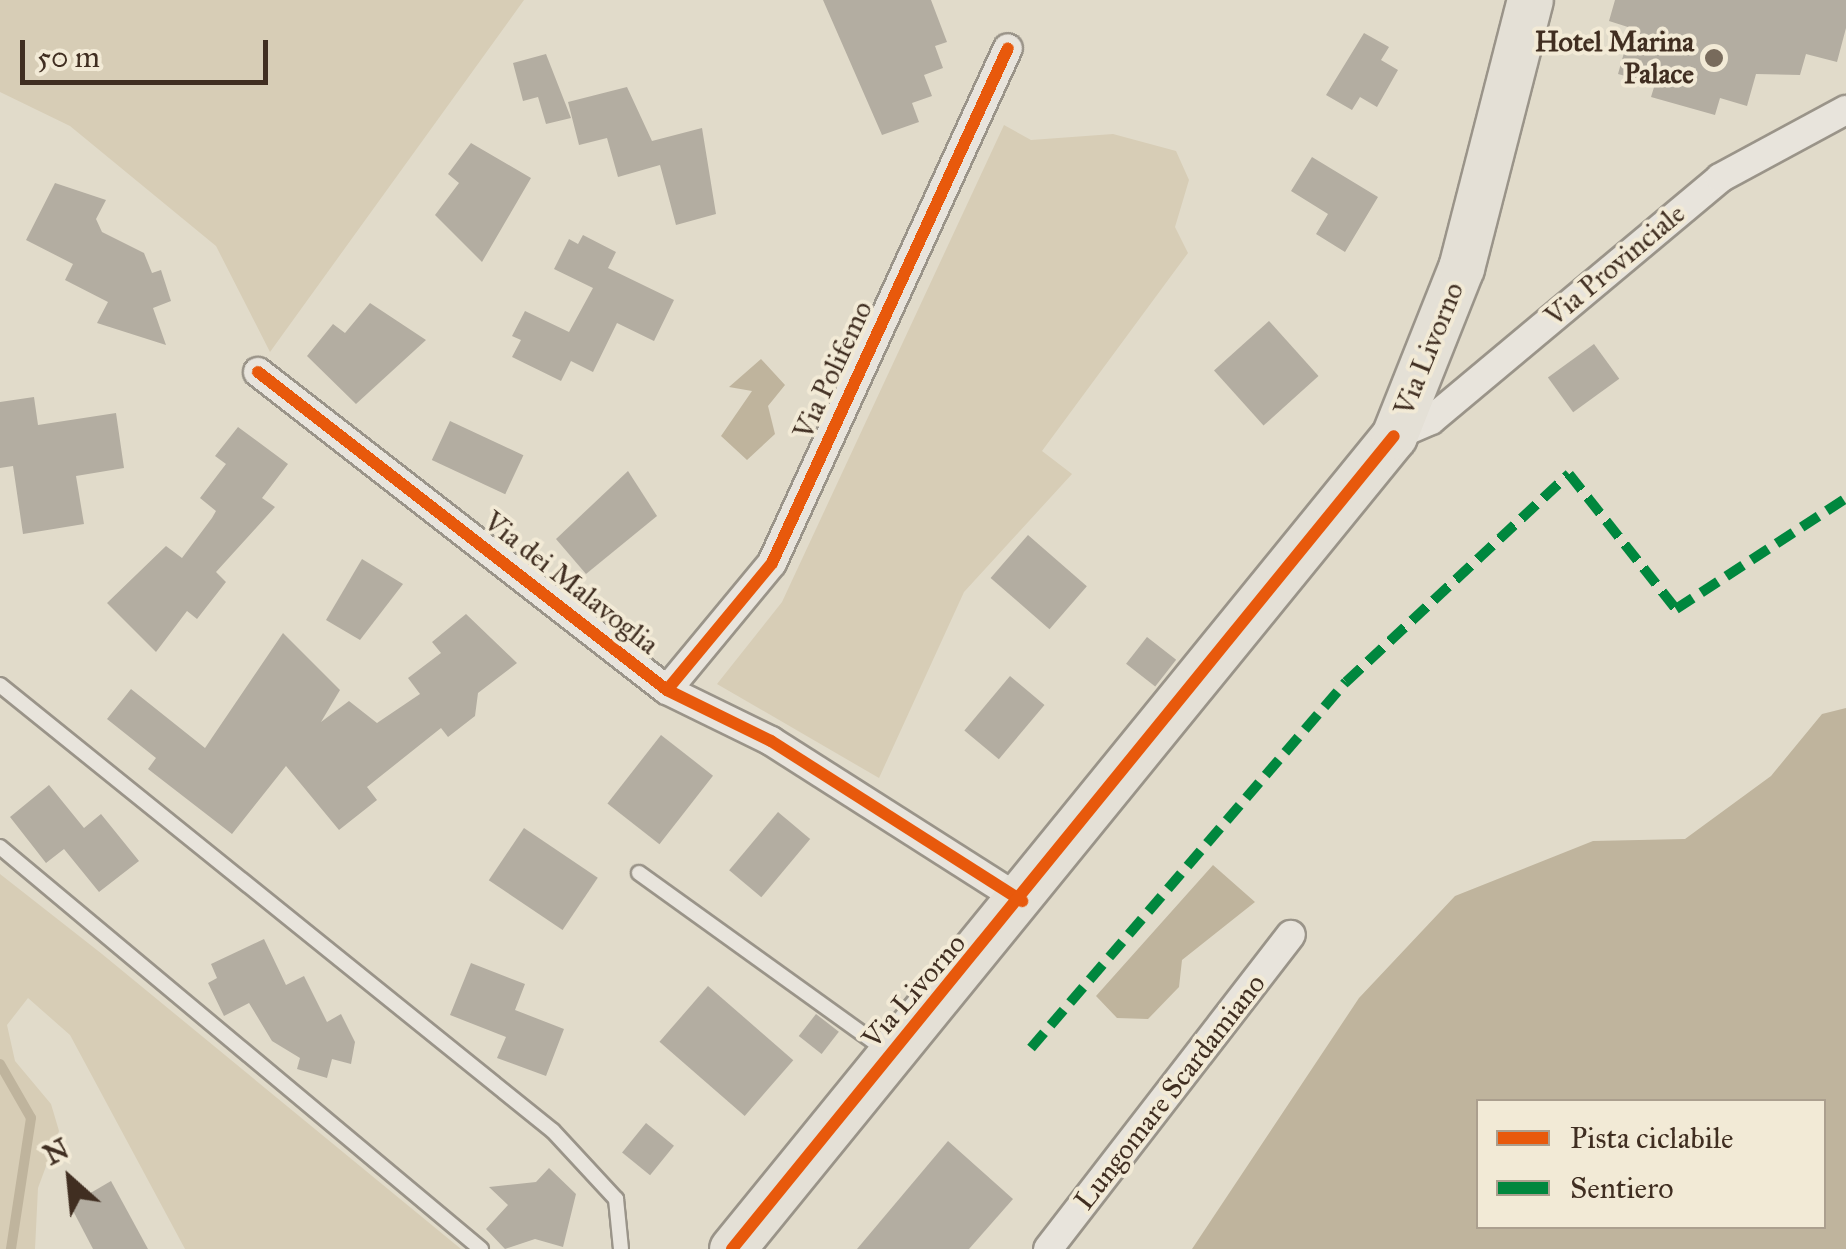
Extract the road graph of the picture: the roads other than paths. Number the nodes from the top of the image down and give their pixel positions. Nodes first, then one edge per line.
1 (1530, 0) edge
2 (1008, 48) dead end
3 (1846, 110) edge
4 (258, 372) dead end
5 (1394, 436) junction
6 (0, 684) edge
7 (668, 690) junction
8 (0, 848) edge
9 (640, 873) dead end
10 (1022, 901) junction
11 (1291, 934) dead end
12 (892, 1055) junction
13 (481, 1249) edge
14 (621, 1249) edge
15 (732, 1249) edge
16 (1048, 1249) edge

1 - 5 main road, Via Livorno
2 - 7 street, Via Polifemo
3 - 5 street, Via Provinciale
4 - 7 street, Via dei Malavoglia
5 - 10 main road, Via Livorno
6 - 14 lane
7 - 10 street, Via dei Malavoglia
8 - 13 lane
9 - 12 lane
10 - 12 main road, Via Livorno
11 - 16 street, Lungomare Scardamiano
12 - 15 main road, Via Livorno

